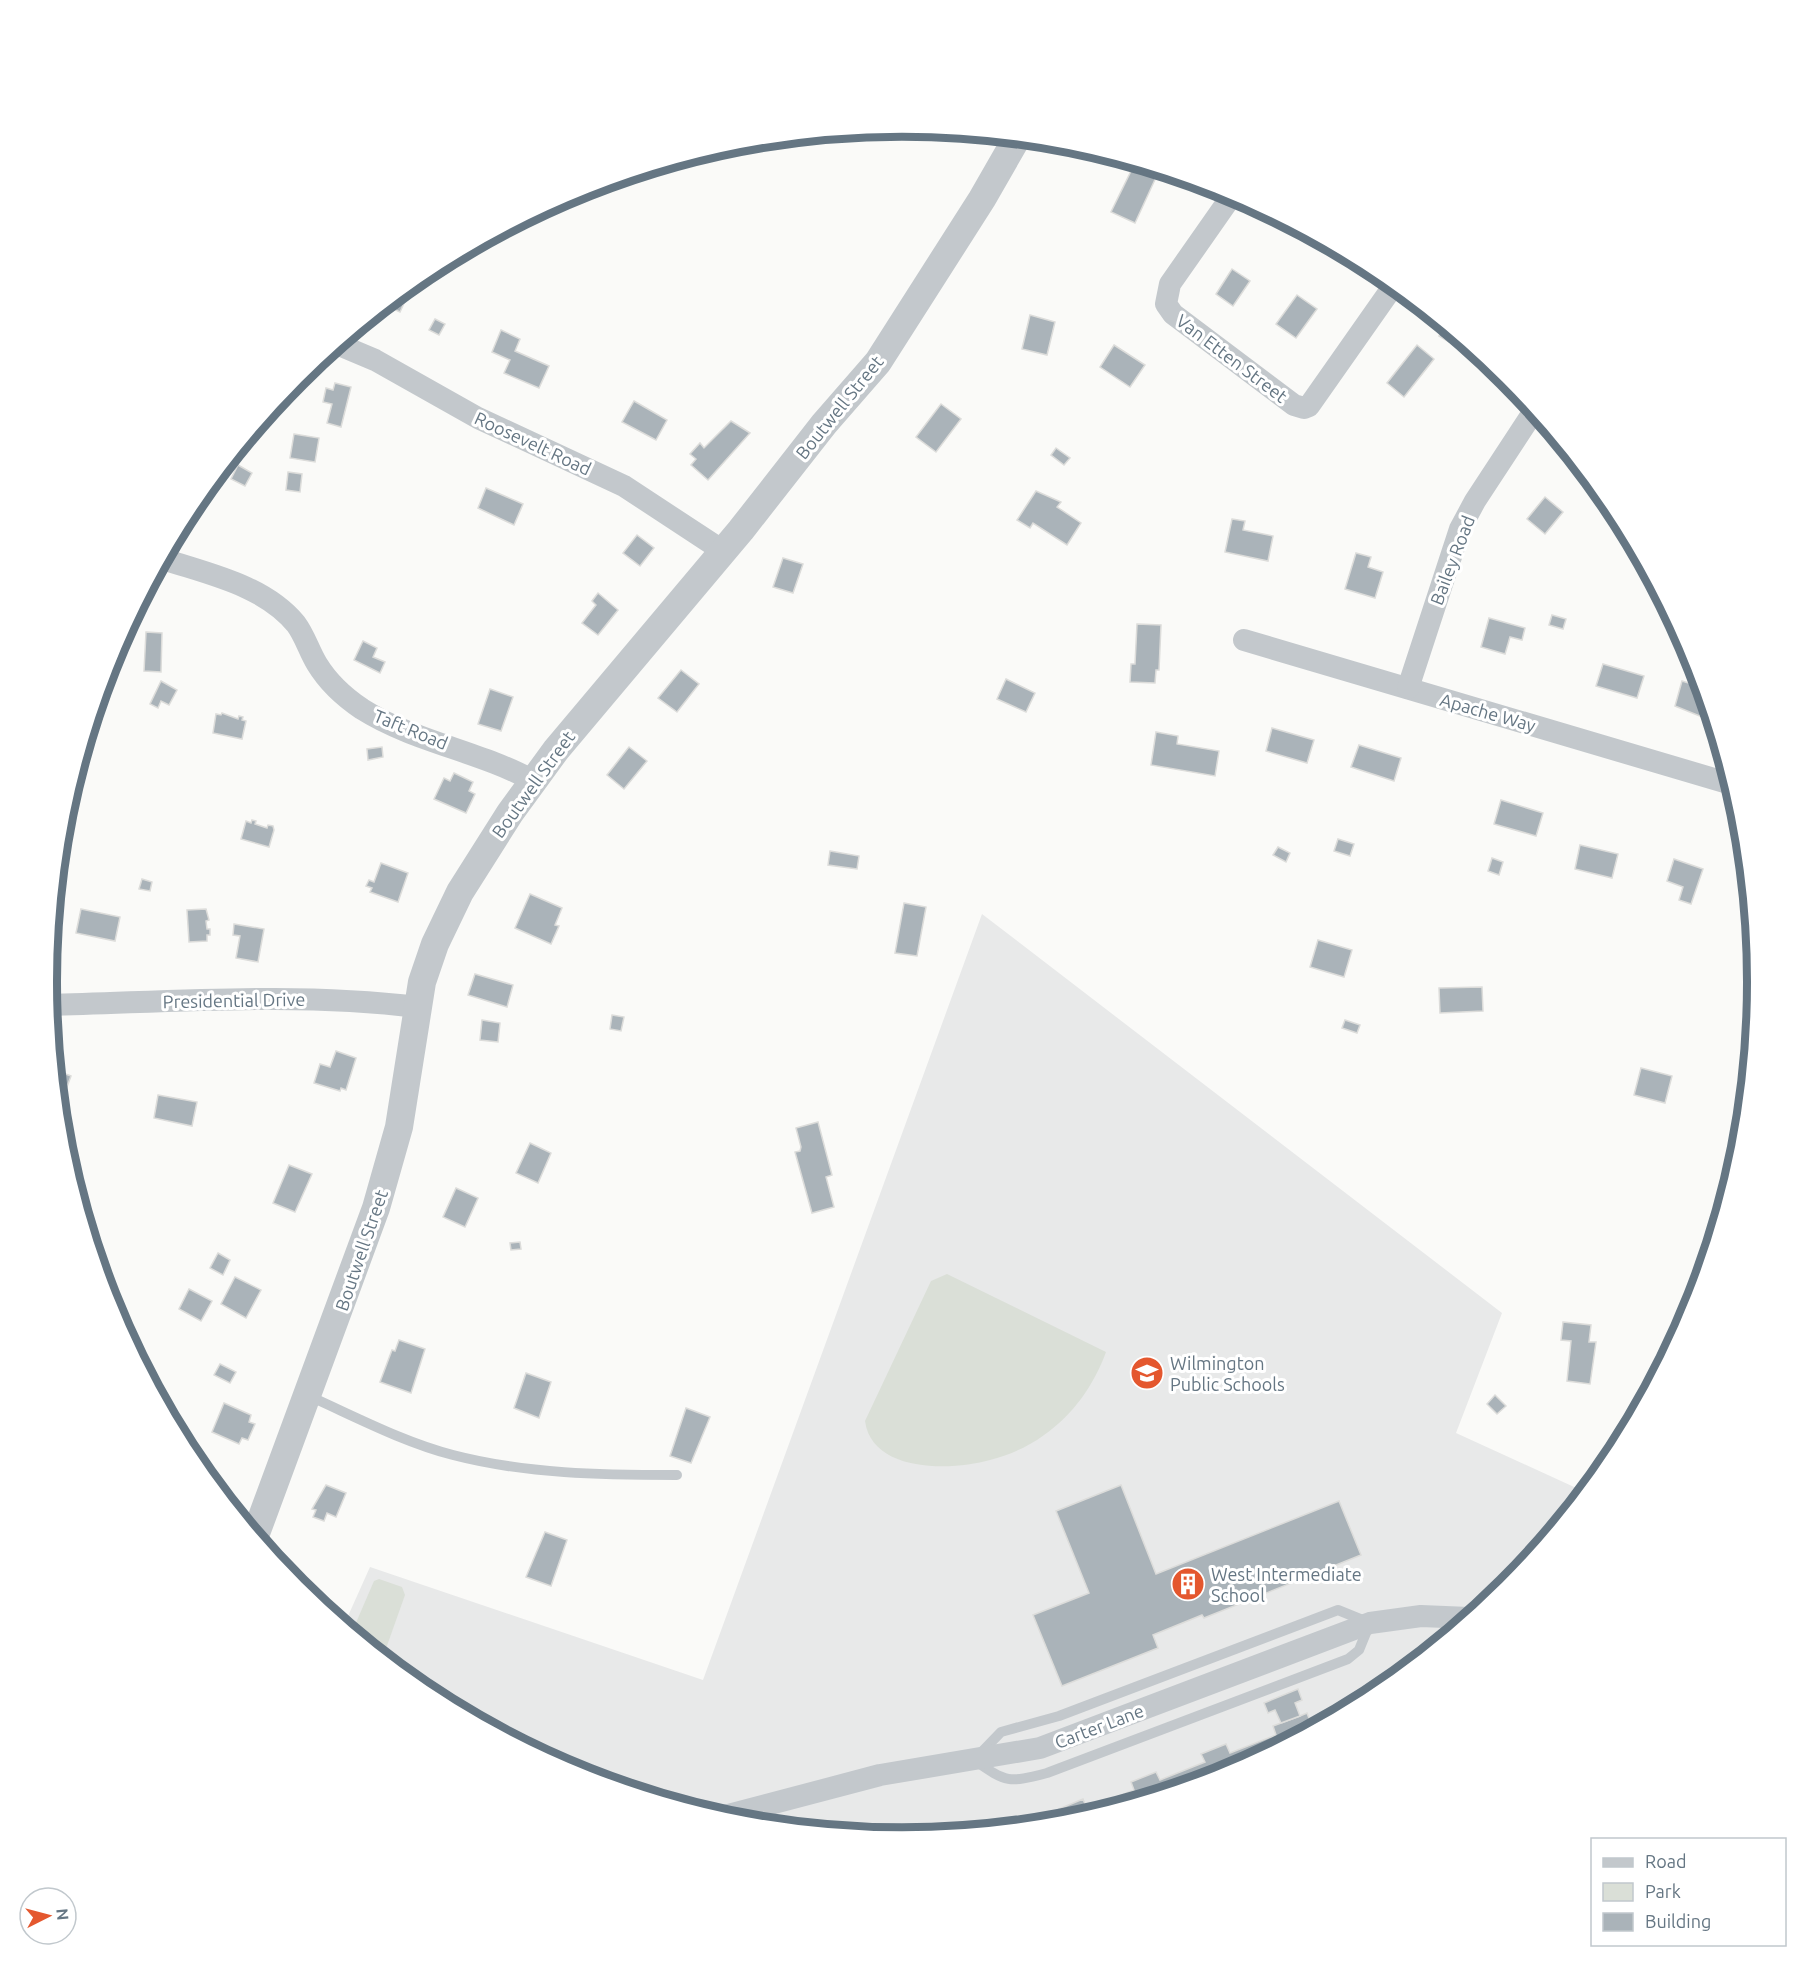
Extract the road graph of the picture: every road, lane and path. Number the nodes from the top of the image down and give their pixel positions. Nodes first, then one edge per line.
1 (1013, 144) edge
2 (1227, 202) edge
3 (1389, 292) edge
4 (345, 347) edge
5 (1530, 417) edge
6 (723, 550) junction
7 (168, 562) edge
8 (1244, 640) dead end
9 (1408, 688) junction
10 (1722, 780) edge
11 (534, 781) junction
12 (58, 1005) edge
13 (418, 1007) junction
14 (309, 1396) junction
15 (676, 1475) dead end
16 (258, 1528) edge
17 (1458, 1618) edge
18 (741, 1812) edge

1 - 6 street, Boutwell Street
2 - 3 street, Van Etten Street
4 - 6 street, Roosevelt Road
5 - 9 street, Bailey Road
6 - 11 street, Boutwell Street
7 - 11 street, Taft Road
8 - 9 street, Apache Way
9 - 10 street, Apache Way
11 - 13 street, Boutwell Street
12 - 13 street, Presidential Drive
13 - 14 street, Boutwell Street
14 - 15 lane
14 - 16 street, Boutwell Street
17 - 18 street, Carter Lane

